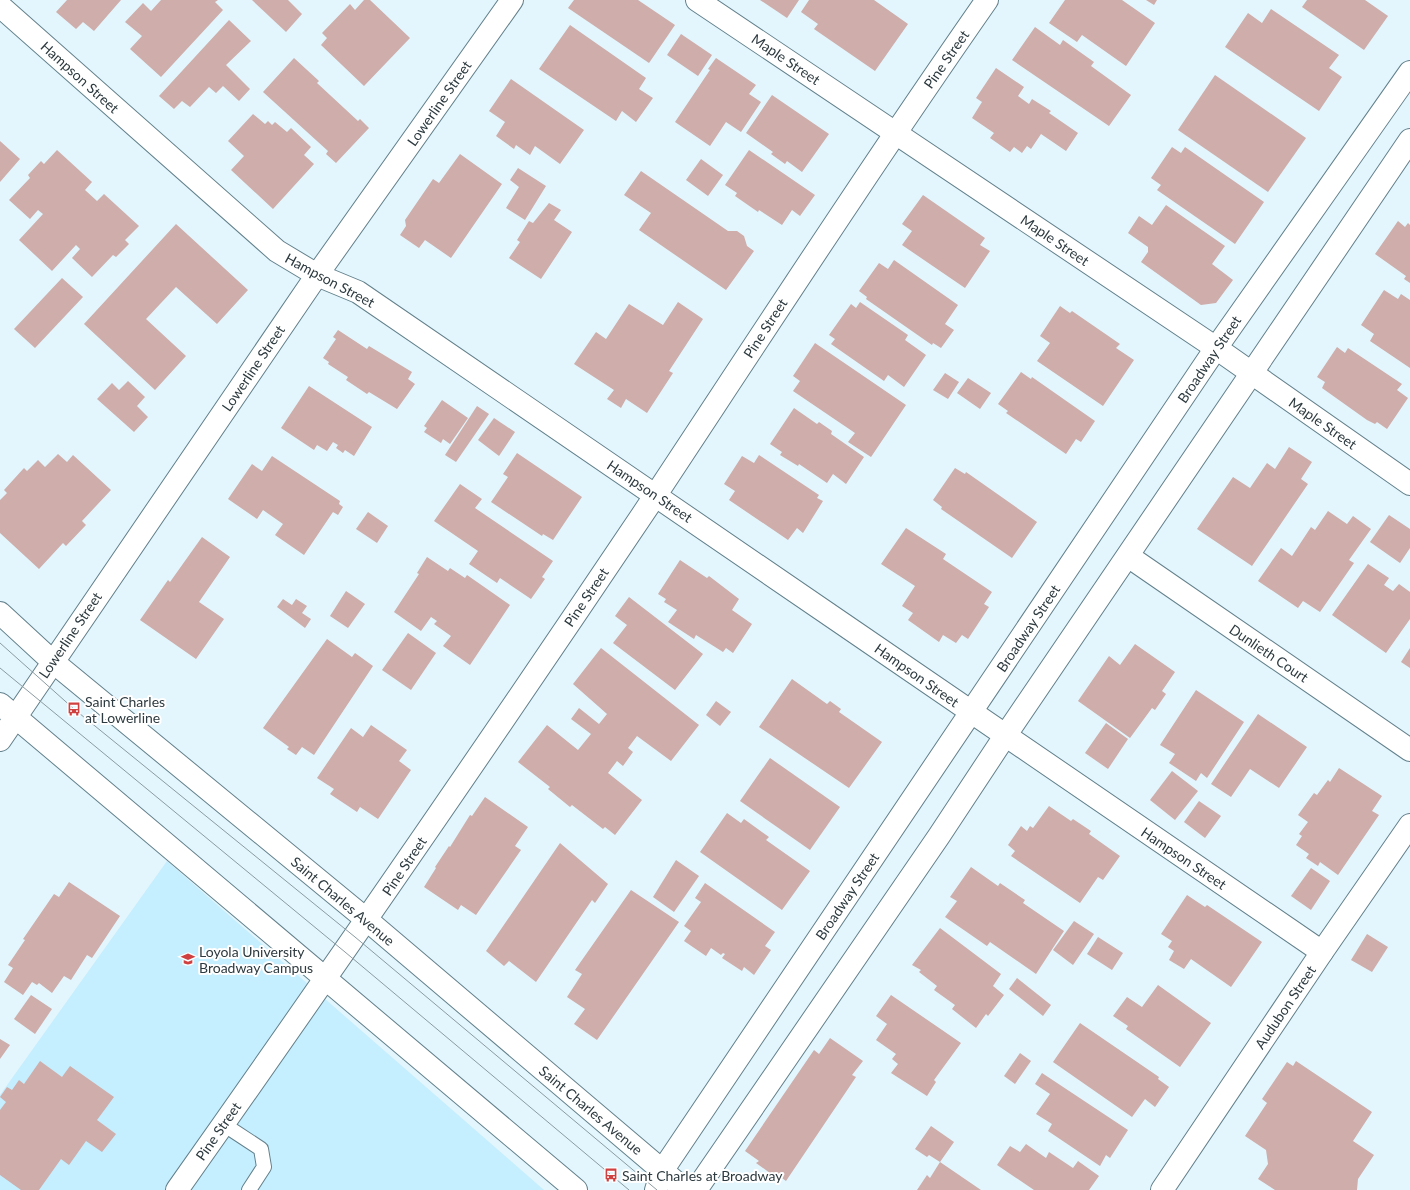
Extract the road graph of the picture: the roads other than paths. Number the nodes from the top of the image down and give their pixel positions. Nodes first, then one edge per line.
1 (512, 0) edge
2 (697, 0) edge
3 (987, 0) edge
4 (0, 6) edge
5 (1410, 72) edge
6 (895, 132) junction
7 (1410, 140) edge
8 (317, 275) junction
9 (1216, 348) junction
10 (1253, 373) junction
11 (1410, 484) edge
12 (656, 494) junction
13 (1128, 556) junction
14 (0, 613) edge
15 (52, 661) junction
16 (7, 711) edge
17 (970, 712) junction
18 (1005, 736) junction
19 (0, 740) edge
20 (1410, 750) edge
21 (1410, 825) edge
22 (367, 920) junction
23 (1322, 952) junction
24 (326, 978) junction
25 (223, 1124) junction
26 (659, 1180) edge
27 (177, 1190) edge
28 (249, 1190) edge
29 (576, 1190) edge
30 (685, 1190) edge
31 (696, 1190) edge
32 (1162, 1190) edge

1 - 8 street, Lowerline Street
2 - 6 street, Maple Street
3 - 6 street, Pine Street
4 - 8 street, Hampson Street
5 - 9 street, Broadway Street
6 - 9 street, Maple Street
6 - 12 street, Pine Street
7 - 10 street
8 - 12 street, Hampson Street
8 - 15 street, Lowerline Street
9 - 10 street, Maple Street
9 - 17 street, Broadway Street
10 - 11 street, Maple Street
10 - 13 street
12 - 17 street, Hampson Street
12 - 22 street, Pine Street
13 - 18 street
13 - 20 street, Dunlieth Court
14 - 15 street, Saint Charles Avenue
15 - 16 street, Lowerline Street
15 - 22 street, Saint Charles Avenue
16 - 19 street, Lowerline Street
16 - 24 street
17 - 18 street, Hampson Street
17 - 26 street, Broadway Street
18 - 23 street, Hampson Street
18 - 31 street
21 - 23 street, Audubon Street
22 - 24 street, Pine Street
22 - 26 street, Saint Charles Avenue
23 - 32 street, Audubon Street
24 - 25 street, Pine Street
24 - 29 street
25 - 27 street, Pine Street
25 - 28 lane
26 - 30 street, Saint Charles Avenue

